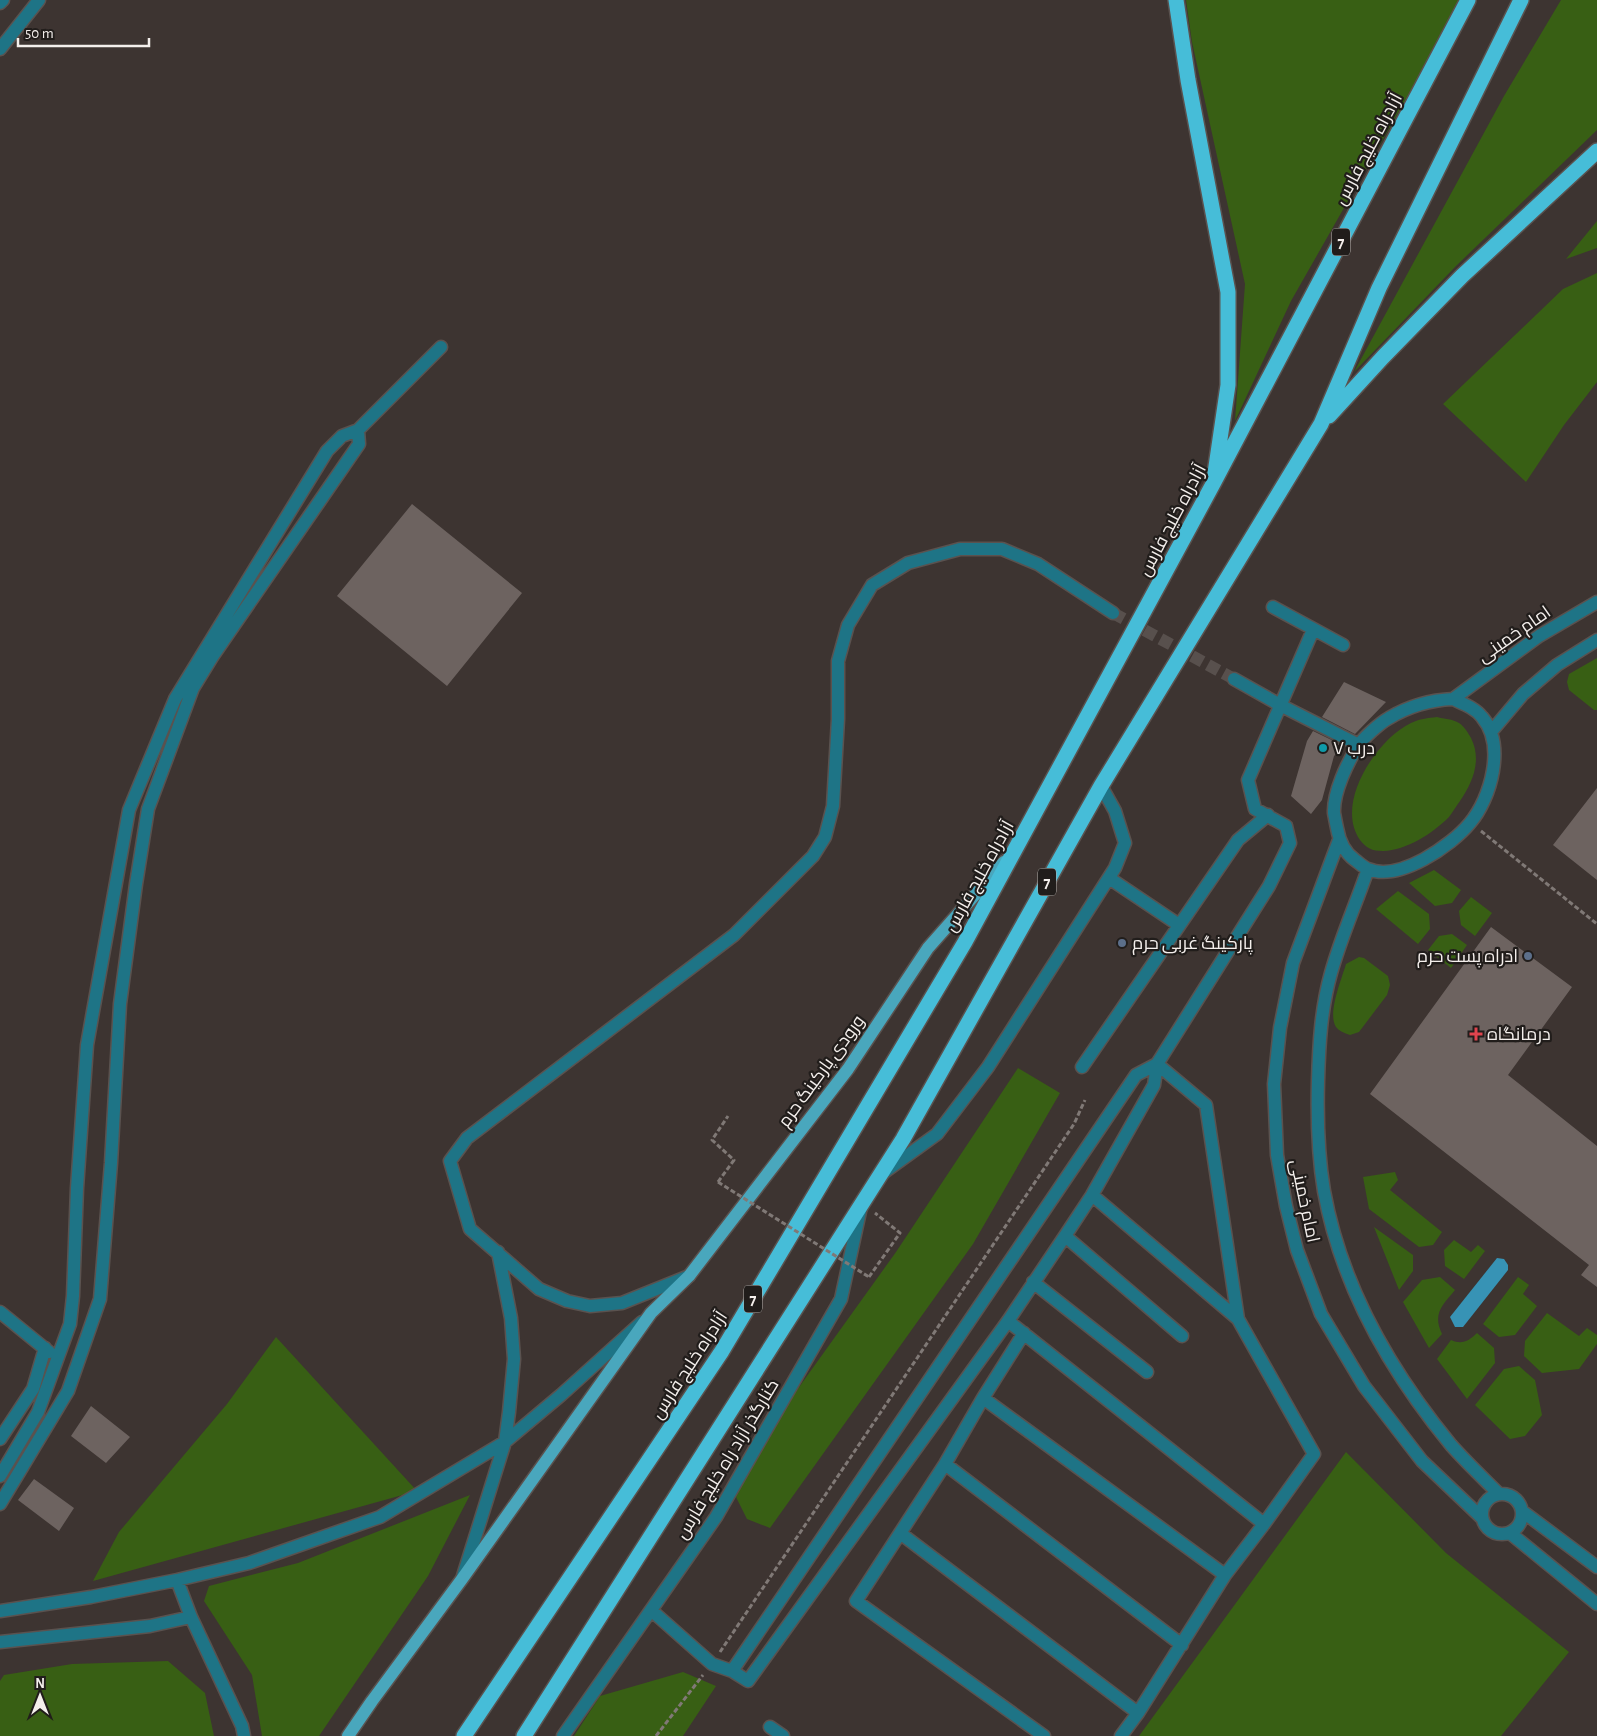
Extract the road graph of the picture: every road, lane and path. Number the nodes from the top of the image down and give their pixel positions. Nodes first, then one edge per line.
1 (2, 0) edge
2 (39, 0) edge
3 (1176, 0) edge
4 (1468, 0) edge
5 (1522, 0) edge
6 (0, 3) edge
7 (0, 49) edge
8 (1597, 151) edge
9 (441, 346) dead end
10 (1322, 424) junction
11 (358, 430) junction
12 (1214, 484) junction
13 (1597, 602) edge
14 (1273, 607) dead end
15 (1113, 613) tunnel mouth
16 (1313, 630) junction
17 (1597, 640) edge
18 (1343, 645) dead end
19 (1234, 679) tunnel mouth
20 (1453, 699) junction
21 (1280, 705) junction
22 (1491, 732) junction
23 (1359, 745) junction
24 (1101, 786) junction
25 (1268, 815) junction
26 (1470, 823) junction
27 (1339, 840) junction
28 (1017, 847) junction
29 (1368, 869) junction
30 (1109, 878) junction
31 (1597, 924) edge
32 (1179, 925) junction
33 (1157, 1064) junction
34 (1082, 1067) dead end
35 (1085, 1100) dead end
36 (728, 1116) dead end
37 (881, 1175) junction
38 (1092, 1195) junction
39 (862, 1204) junction
40 (1065, 1236) junction
41 (498, 1252) junction
42 (689, 1276) junction
43 (1033, 1282) junction
44 (0, 1312) edge
45 (651, 1313) junction
46 (1238, 1319) junction
47 (1008, 1321) junction
48 (1024, 1332) junction
49 (1182, 1336) dead end
50 (45, 1348) junction
51 (57, 1358) junction
52 (1147, 1372) dead end
53 (984, 1398) junction
54 (0, 1439) edge
55 (505, 1442) junction
56 (945, 1464) junction
57 (0, 1476) edge
58 (1498, 1494) junction
59 (0, 1504) edge
60 (1522, 1511) junction
61 (1482, 1518) junction
62 (1264, 1524) junction
63 (900, 1533) junction
64 (1510, 1533) junction
65 (1597, 1567) edge
66 (1225, 1575) junction
67 (462, 1579) junction
68 (177, 1580) junction
69 (1597, 1604) edge
70 (652, 1610) junction
71 (0, 1611) edge
72 (191, 1617) junction
73 (0, 1642) edge
74 (1182, 1645) junction
75 (712, 1664) junction
76 (732, 1670) junction
77 (1138, 1713) junction
78 (770, 1728) dead end
79 (244, 1736) edge
80 (348, 1736) edge
81 (464, 1736) edge
82 (524, 1736) edge
83 (563, 1736) edge
84 (656, 1736) edge
85 (783, 1736) edge
86 (1044, 1736) edge
87 (1121, 1736) edge

1 - 6 street
2 - 7 street
3 - 12 highway
4 - 12 highway, آزادراه خلیج فارس / 7
5 - 10 highway, 7
8 - 10 highway
9 - 11 street
10 - 24 highway, 7
11 - 51 street
11 - 59 street
12 - 28 highway, آزادراه خلیج فارس / 7
13 - 20 street, امام خمینی
14 - 16 street
15 - 41 street
16 - 18 street
16 - 21 street
17 - 22 street
19 - 21 street
20 - 22 street
20 - 23 street
21 - 23 street
21 - 25 street
22 - 26 street
23 - 27 street
24 - 30 street
24 - 37 highway, 7
25 - 32 street
25 - 33 street
26 - 29 street
26 - 31 path
27 - 29 street
27 - 61 street, امام خمینی
28 - 42 main road, ورودی پارکینگ حرم
28 - 81 highway, آزادراه خلیج فارس / 7
29 - 58 street, امام خمینی
30 - 32 street
30 - 37 street
32 - 34 street
33 - 38 street
33 - 46 street
33 - 76 street
35 - 75 path
36 - 39 path, bridge
37 - 39 highway, 7
38 - 40 street
38 - 46 street
39 - 70 street, کنارگذر آزاد راه خلیج فارس
39 - 82 highway, 7
40 - 43 street
40 - 49 street
41 - 42 street
41 - 55 street
42 - 45 main road, ورودی پارکینگ حرم
43 - 47 street
43 - 52 street
44 - 50 street
45 - 55 street
45 - 67 main road
46 - 62 street
47 - 48 street
47 - 76 street
48 - 53 street
48 - 62 street
50 - 51 street
50 - 54 street
51 - 57 street
53 - 56 street
53 - 66 street
55 - 67 street
55 - 68 street
56 - 63 street
56 - 74 street
58 - 60 street
58 - 61 street
60 - 64 street
60 - 65 street
61 - 64 street
62 - 66 street
63 - 77 street
63 - 86 street
64 - 69 street
66 - 74 street
67 - 80 main road
68 - 71 street
68 - 72 street
70 - 75 street
70 - 83 street, کنارگذر آزاد راه خلیج فارس
72 - 73 street
72 - 79 street
74 - 77 street
75 - 76 street
75 - 84 path
77 - 87 street
78 - 85 street

